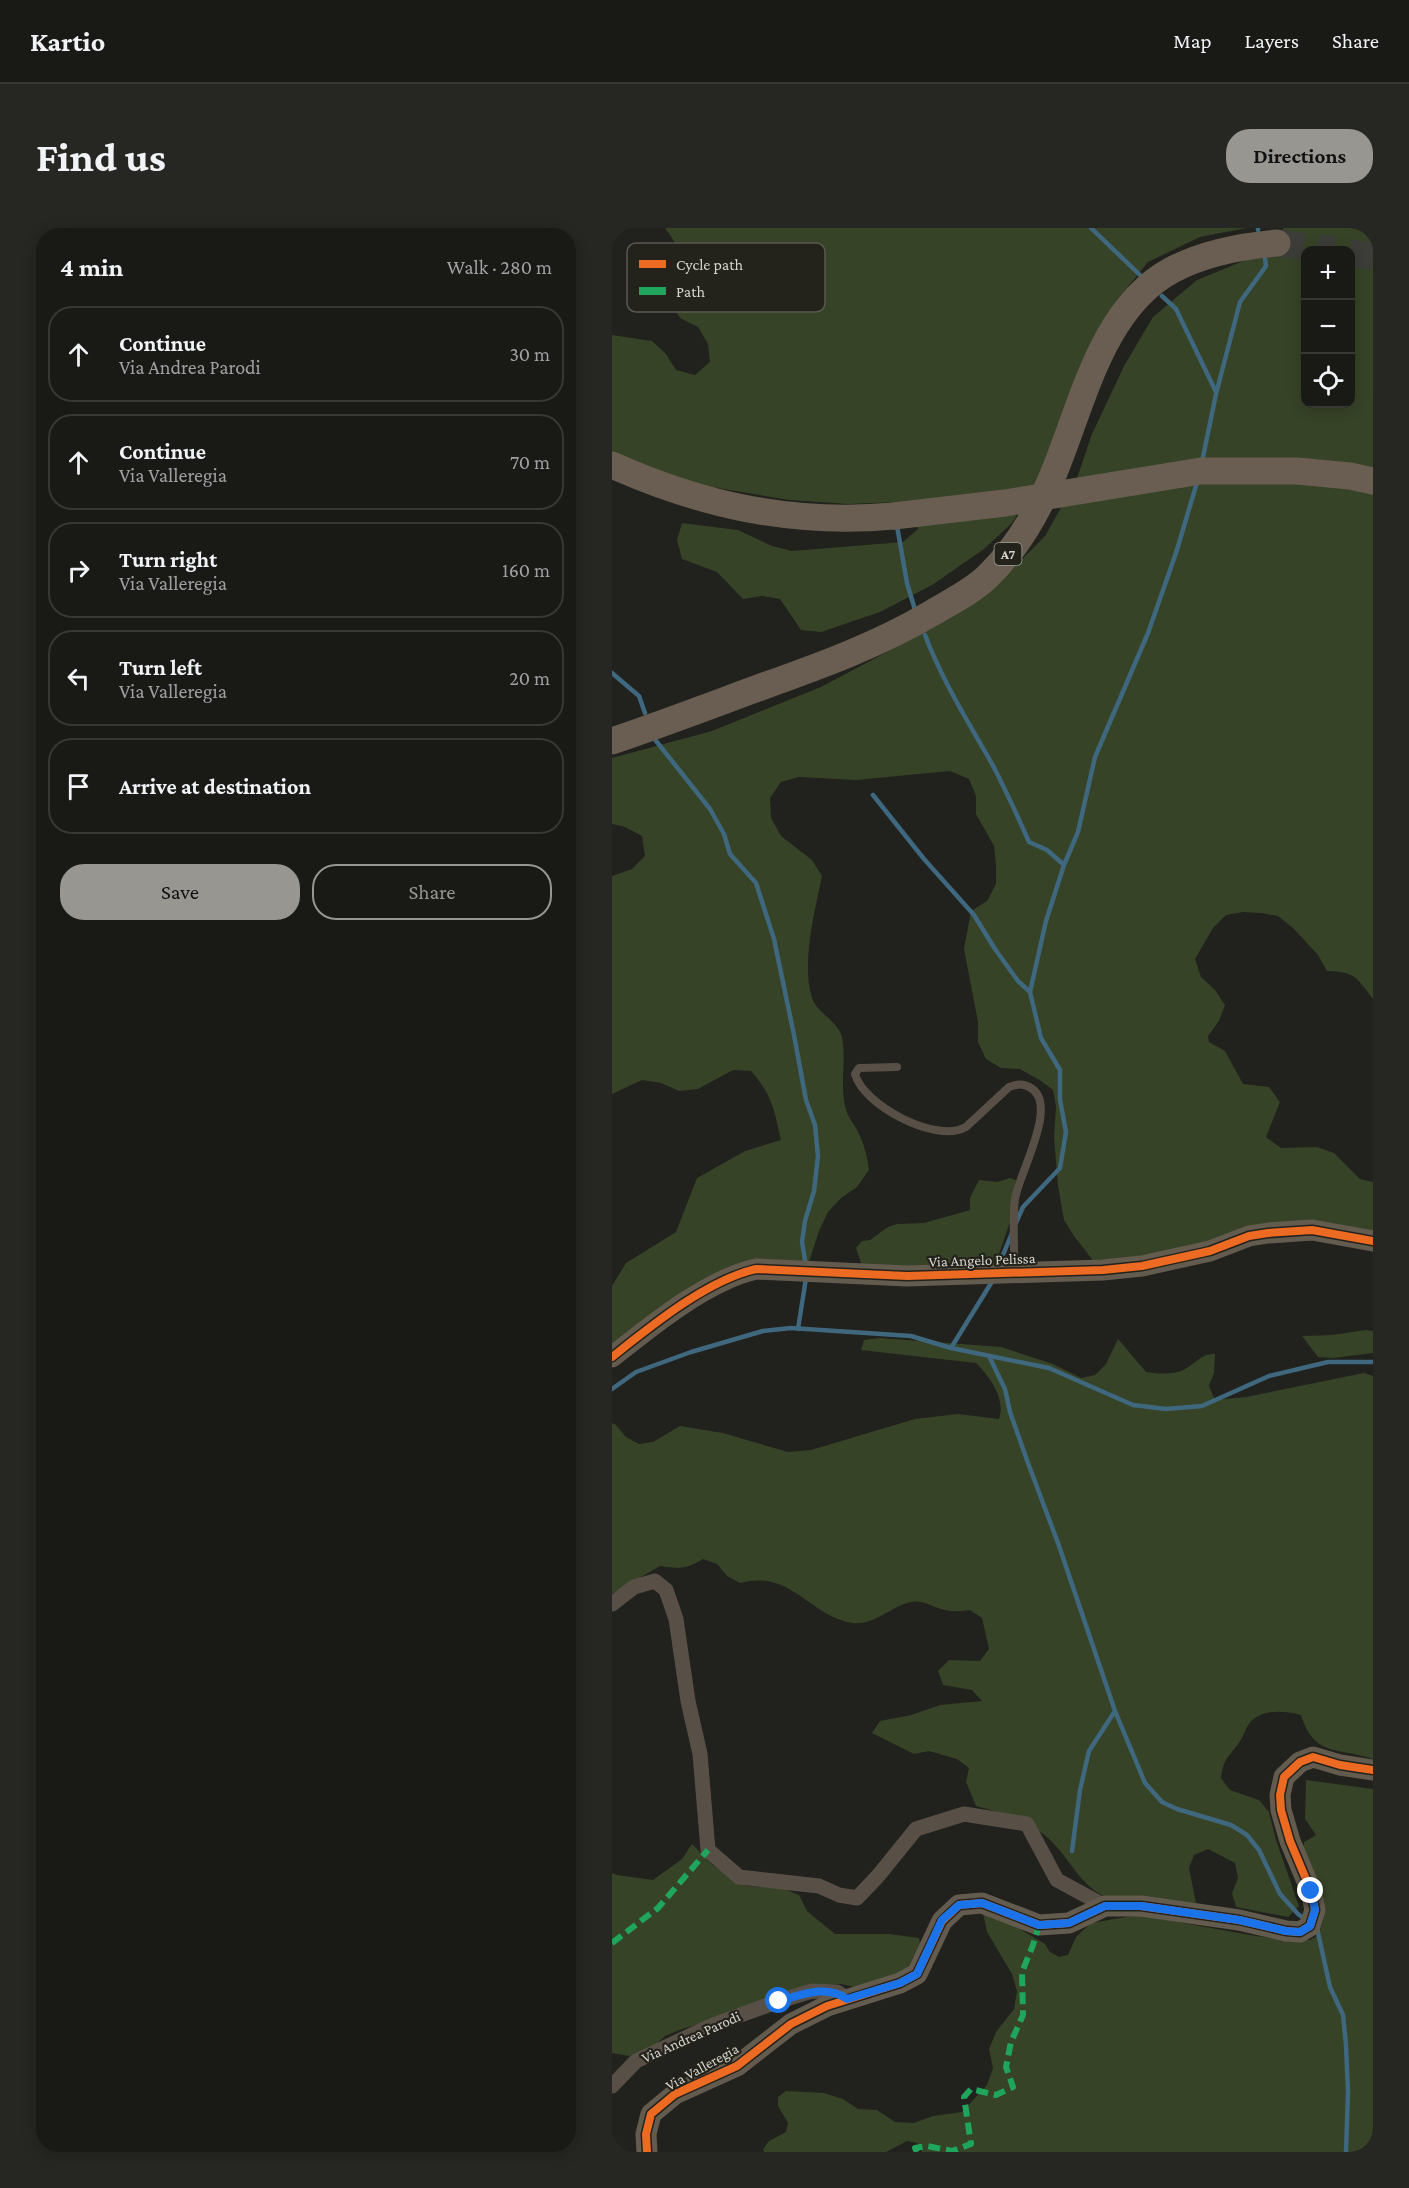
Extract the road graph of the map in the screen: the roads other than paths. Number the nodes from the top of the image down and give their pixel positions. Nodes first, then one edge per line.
1 (1277, 243) tunnel mouth
2 (612, 465) edge
3 (1373, 481) edge
4 (612, 741) edge
5 (897, 1067) dead end
6 (1373, 1241) edge
7 (1014, 1273) junction
8 (612, 1357) edge
9 (612, 1604) edge
10 (1373, 1770) edge
11 (1105, 1906) junction
12 (847, 1999) junction
13 (612, 2085) edge
14 (647, 2152) edge

1 - 4 highway, A7
2 - 3 highway, bridge
5 - 7 lane
6 - 7 street, Via Angelo Pelissa
7 - 8 street, Via Angelo Pelissa
9 - 11 street
10 - 11 street, Via Valleregia
11 - 12 street, Via Valleregia
12 - 13 street, Via Andrea Parodi
12 - 14 street, Via Valleregia

